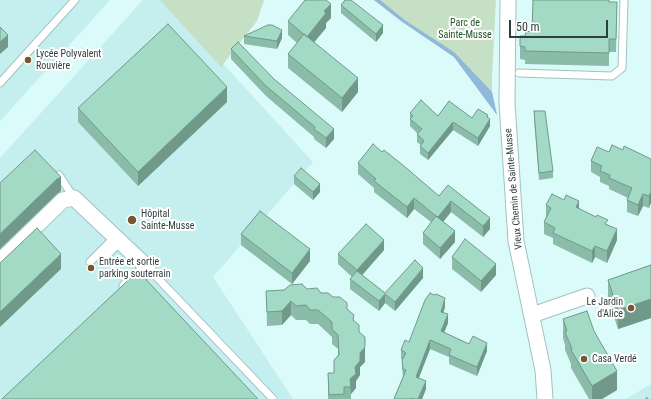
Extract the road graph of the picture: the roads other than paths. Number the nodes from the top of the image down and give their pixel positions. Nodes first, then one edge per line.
1 (76, 0) edge
2 (508, 0) edge
3 (624, 0) edge
4 (519, 73) dead end
5 (0, 84) edge
6 (59, 175) edge
7 (74, 198) junction
8 (117, 239) junction
9 (0, 261) edge
10 (101, 261) dead end
11 (90, 262) dead end
12 (148, 268) junction
13 (119, 295) edge
14 (587, 296) dead end
15 (532, 316) junction
16 (273, 399) edge
17 (545, 399) edge

1 - 5 lane
2 - 15 street, Vieux Chemin de Sainte-Musse
3 - 4 lane
6 - 7 lane
7 - 8 street
7 - 9 street
8 - 10 lane
8 - 11 lane
8 - 12 street
12 - 13 street
12 - 16 lane
14 - 15 street
15 - 17 street, Vieux Chemin de Sainte-Musse

